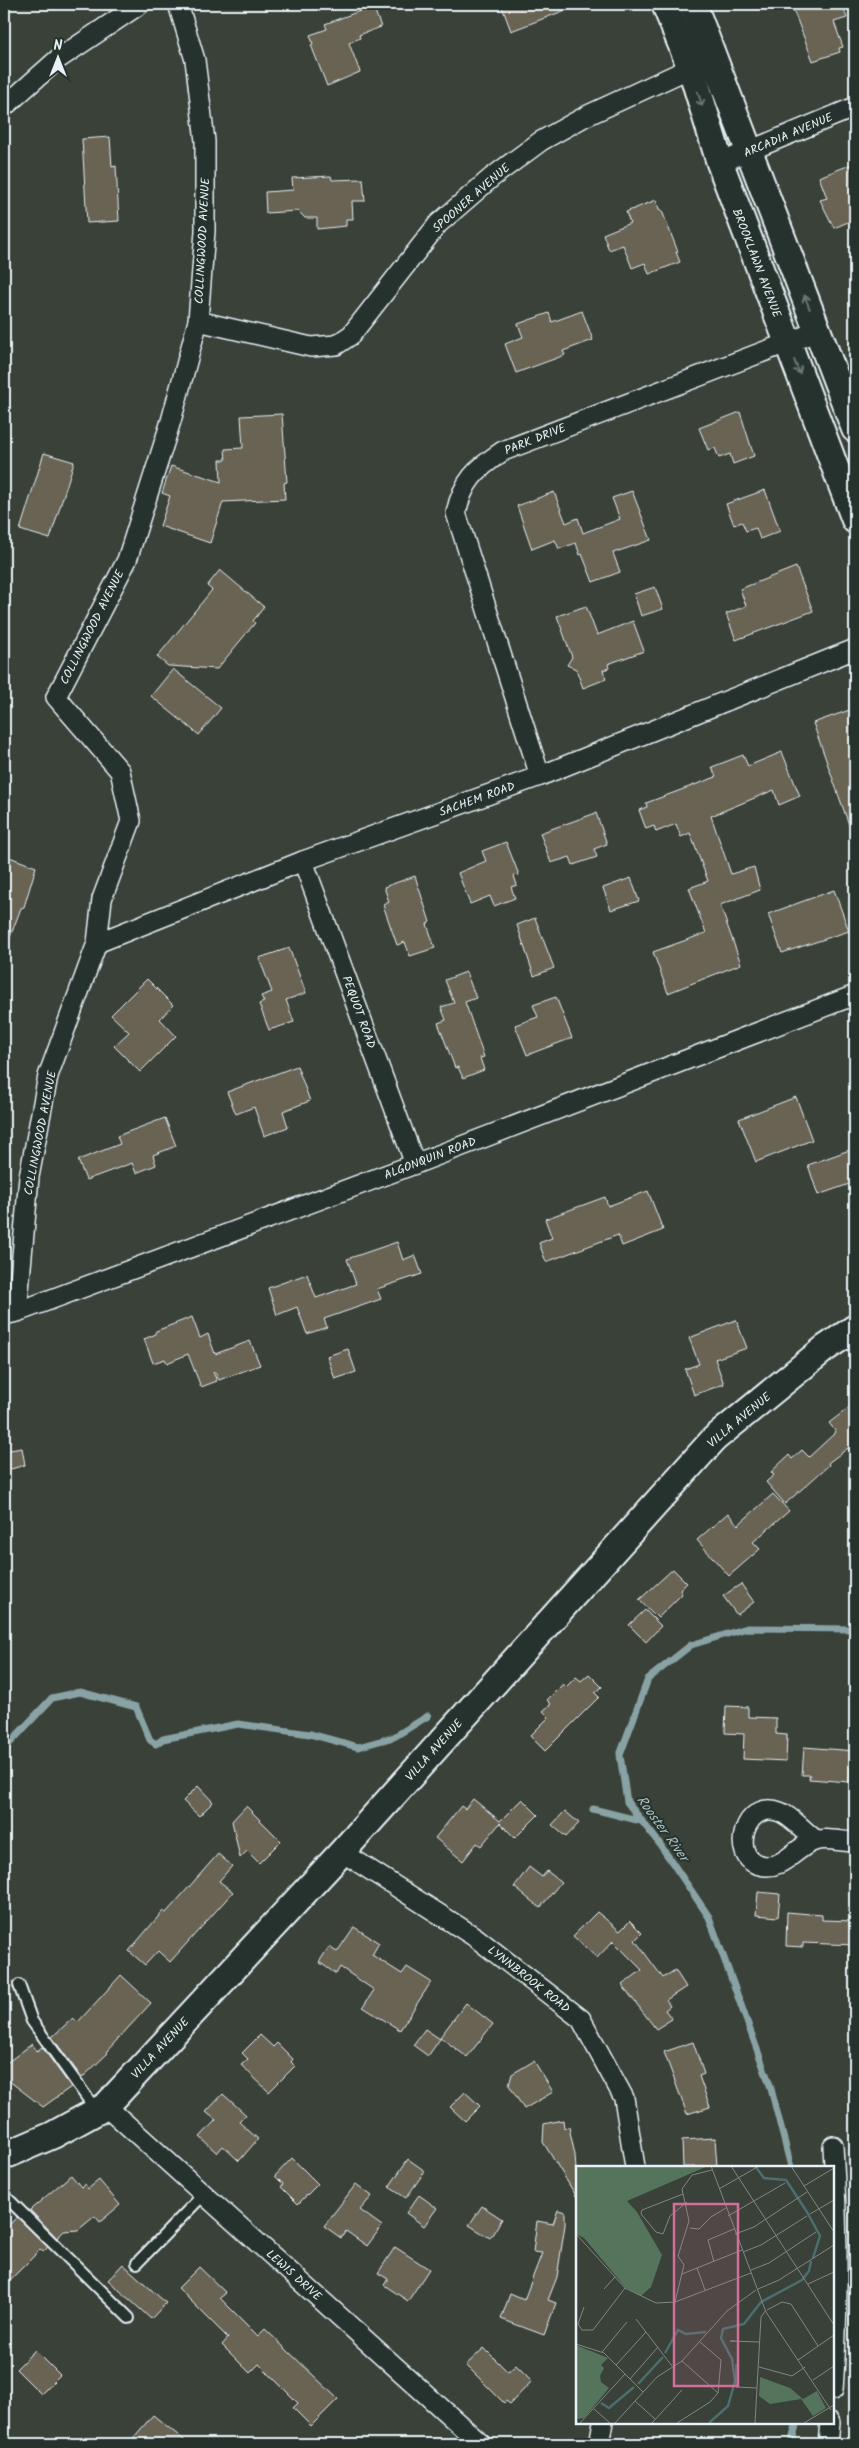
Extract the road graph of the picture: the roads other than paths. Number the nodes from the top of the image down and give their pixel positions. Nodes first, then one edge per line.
1 (140, 4) edge
2 (178, 4) edge
3 (665, 4) edge
4 (693, 4) edge
5 (702, 62) junction
6 (4, 107) edge
7 (855, 107) edge
8 (749, 151) junction
9 (720, 163) junction
10 (198, 321) junction
11 (818, 331) junction
12 (787, 342) junction
13 (849, 394) edge
14 (814, 408) junction
15 (855, 429) edge
16 (855, 520) edge
17 (855, 649) edge
18 (540, 776) junction
19 (303, 861) junction
20 (97, 943) junction
21 (855, 995) edge
22 (414, 1164) junction
23 (10, 1313) edge
24 (855, 1328) edge
25 (816, 1840) dead end
26 (855, 1842) edge
27 (342, 1852) junction
28 (19, 1985) dead end
29 (101, 2108) junction
30 (833, 2146) dead end
31 (4, 2156) edge
32 (635, 2166) edge
33 (204, 2194) junction
34 (4, 2195) edge
35 (137, 2263) dead end
36 (130, 2318) dead end
37 (834, 2376) edge
38 (603, 2423) edge
39 (830, 2423) edge
40 (481, 2444) edge
41 (599, 2444) edge
42 (828, 2444) edge

1 - 6 street
2 - 10 street, COLLINGWOOD AVENUE
3 - 5 main road, BROOKLAWN AVENUE
4 - 5 main road, BROOKLAWN AVENUE
5 - 8 main road, BROOKLAWN AVENUE
5 -> 9 main road, BROOKLAWN AVENUE
5 - 10 street, SPOONER AVENUE
7 - 8 street, ARCADIA AVENUE
8 - 9 street, ARCADIA AVENUE
11 -> 8 main road, BROOKLAWN AVENUE
9 - 12 main road, BROOKLAWN AVENUE
10 - 20 street, COLLINGWOOD AVENUE
11 - 12 street, PARK DRIVE
11 - 13 main road, BROOKLAWN AVENUE
12 -> 14 main road, BROOKLAWN AVENUE
12 - 18 street, PARK DRIVE
13 - 14 main road
13 - 15 main road, BROOKLAWN AVENUE
14 - 16 main road, BROOKLAWN AVENUE
17 - 18 street, SACHEM ROAD
18 - 19 street, SACHEM ROAD
19 - 20 street, SACHEM ROAD
19 - 22 street, PEQUOT ROAD
20 - 23 street, COLLINGWOOD AVENUE
21 - 22 street, ALGONQUIN ROAD
22 - 23 street, ALGONQUIN ROAD
24 - 27 main road, VILLA AVENUE
25 - 26 street
27 - 29 main road, VILLA AVENUE
27 - 32 street, LYNNBROOK ROAD
28 - 29 lane
29 - 31 main road, VILLA AVENUE
29 - 33 street, LEWIS DRIVE
30 - 37 street
33 - 35 lane
33 - 40 street, LEWIS DRIVE
34 - 36 lane
38 - 41 street
39 - 42 street

